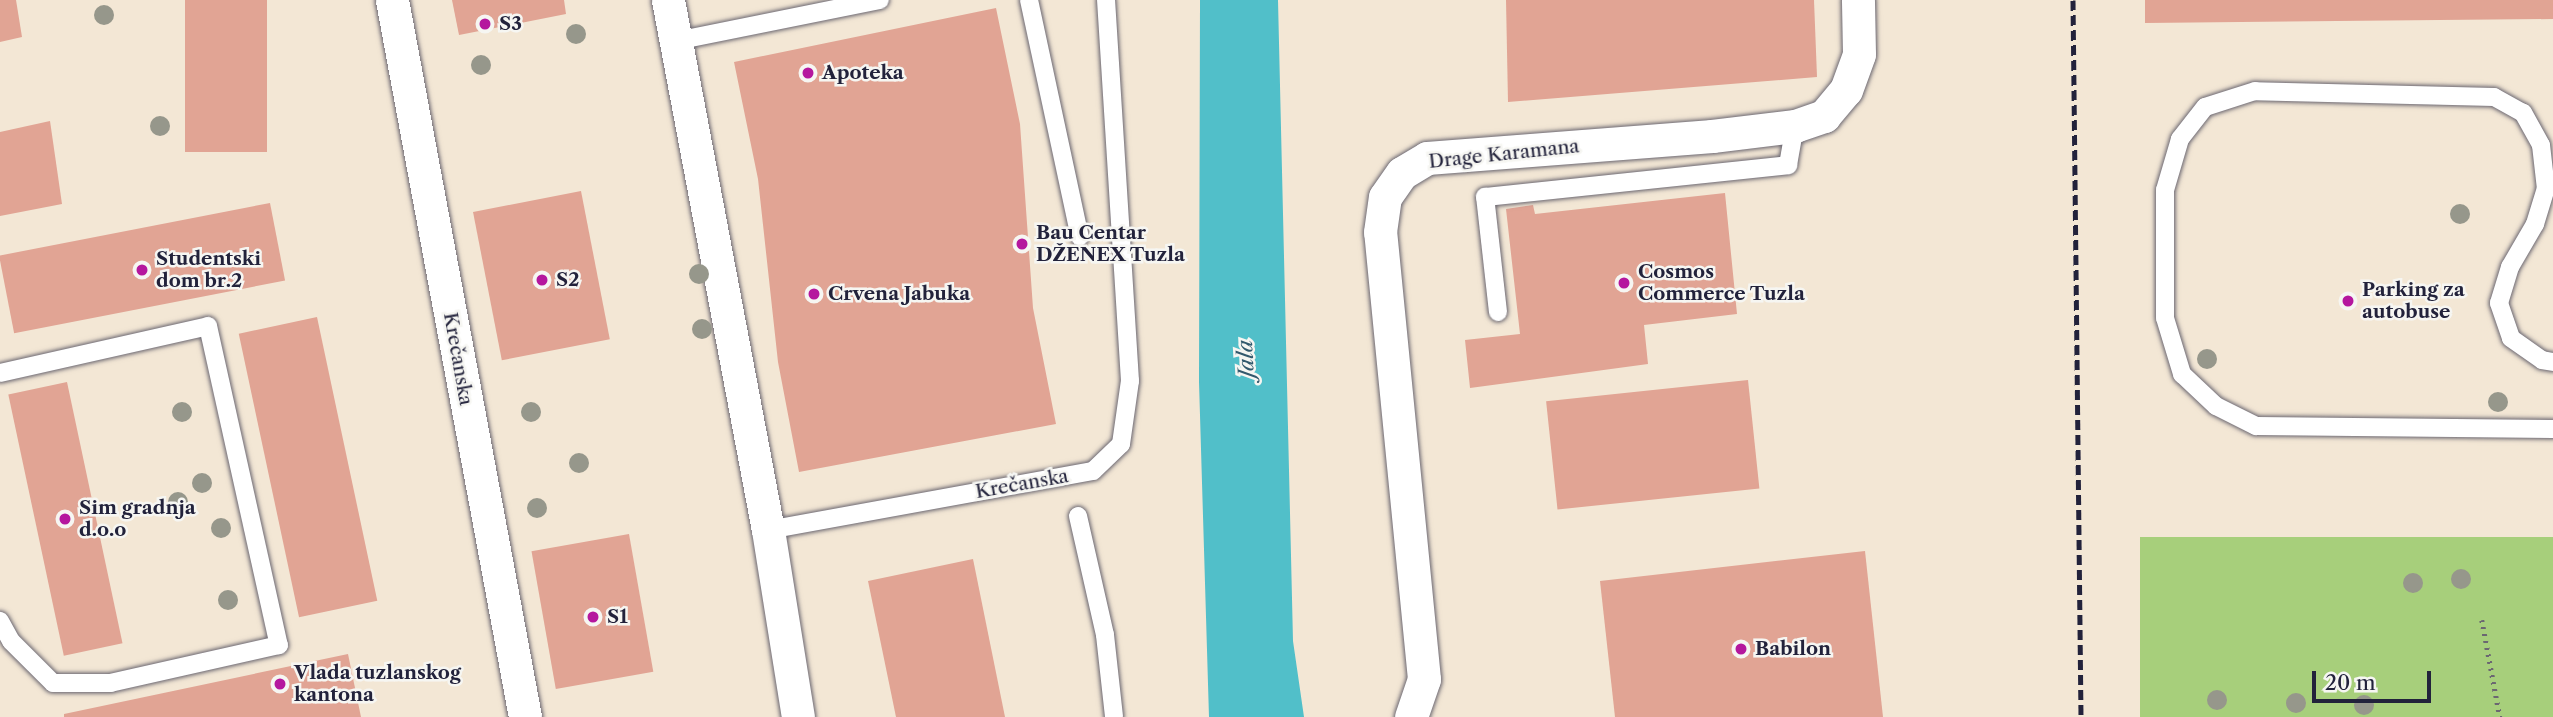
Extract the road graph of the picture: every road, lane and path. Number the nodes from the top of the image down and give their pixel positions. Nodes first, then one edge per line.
1 (392, 0) edge
2 (668, 0) edge
3 (880, 0) edge
4 (1029, 0) edge
5 (1106, 0) edge
6 (1858, 0) edge
7 (676, 41) junction
8 (1795, 126) junction
9 (1080, 237) dead end
10 (1498, 312) dead end
11 (2553, 362) edge
12 (0, 373) edge
13 (2553, 429) edge
14 (1079, 516) dead end
15 (768, 530) junction
16 (2483, 620) dead end
17 (0, 621) edge
18 (525, 717) edge
19 (797, 717) edge
20 (1114, 717) edge
21 (1411, 717) edge
22 (2500, 717) edge

1 - 18 street, Krečanska
2 - 7 street
3 - 7 lane
4 - 9 lane
5 - 15 lane, Krečanska
6 - 8 street, Drage Karamana
7 - 15 street
8 - 10 lane
8 - 21 street, Drage Karamana
11 - 13 lane
12 - 17 lane
14 - 20 lane
15 - 19 street
16 - 22 path

